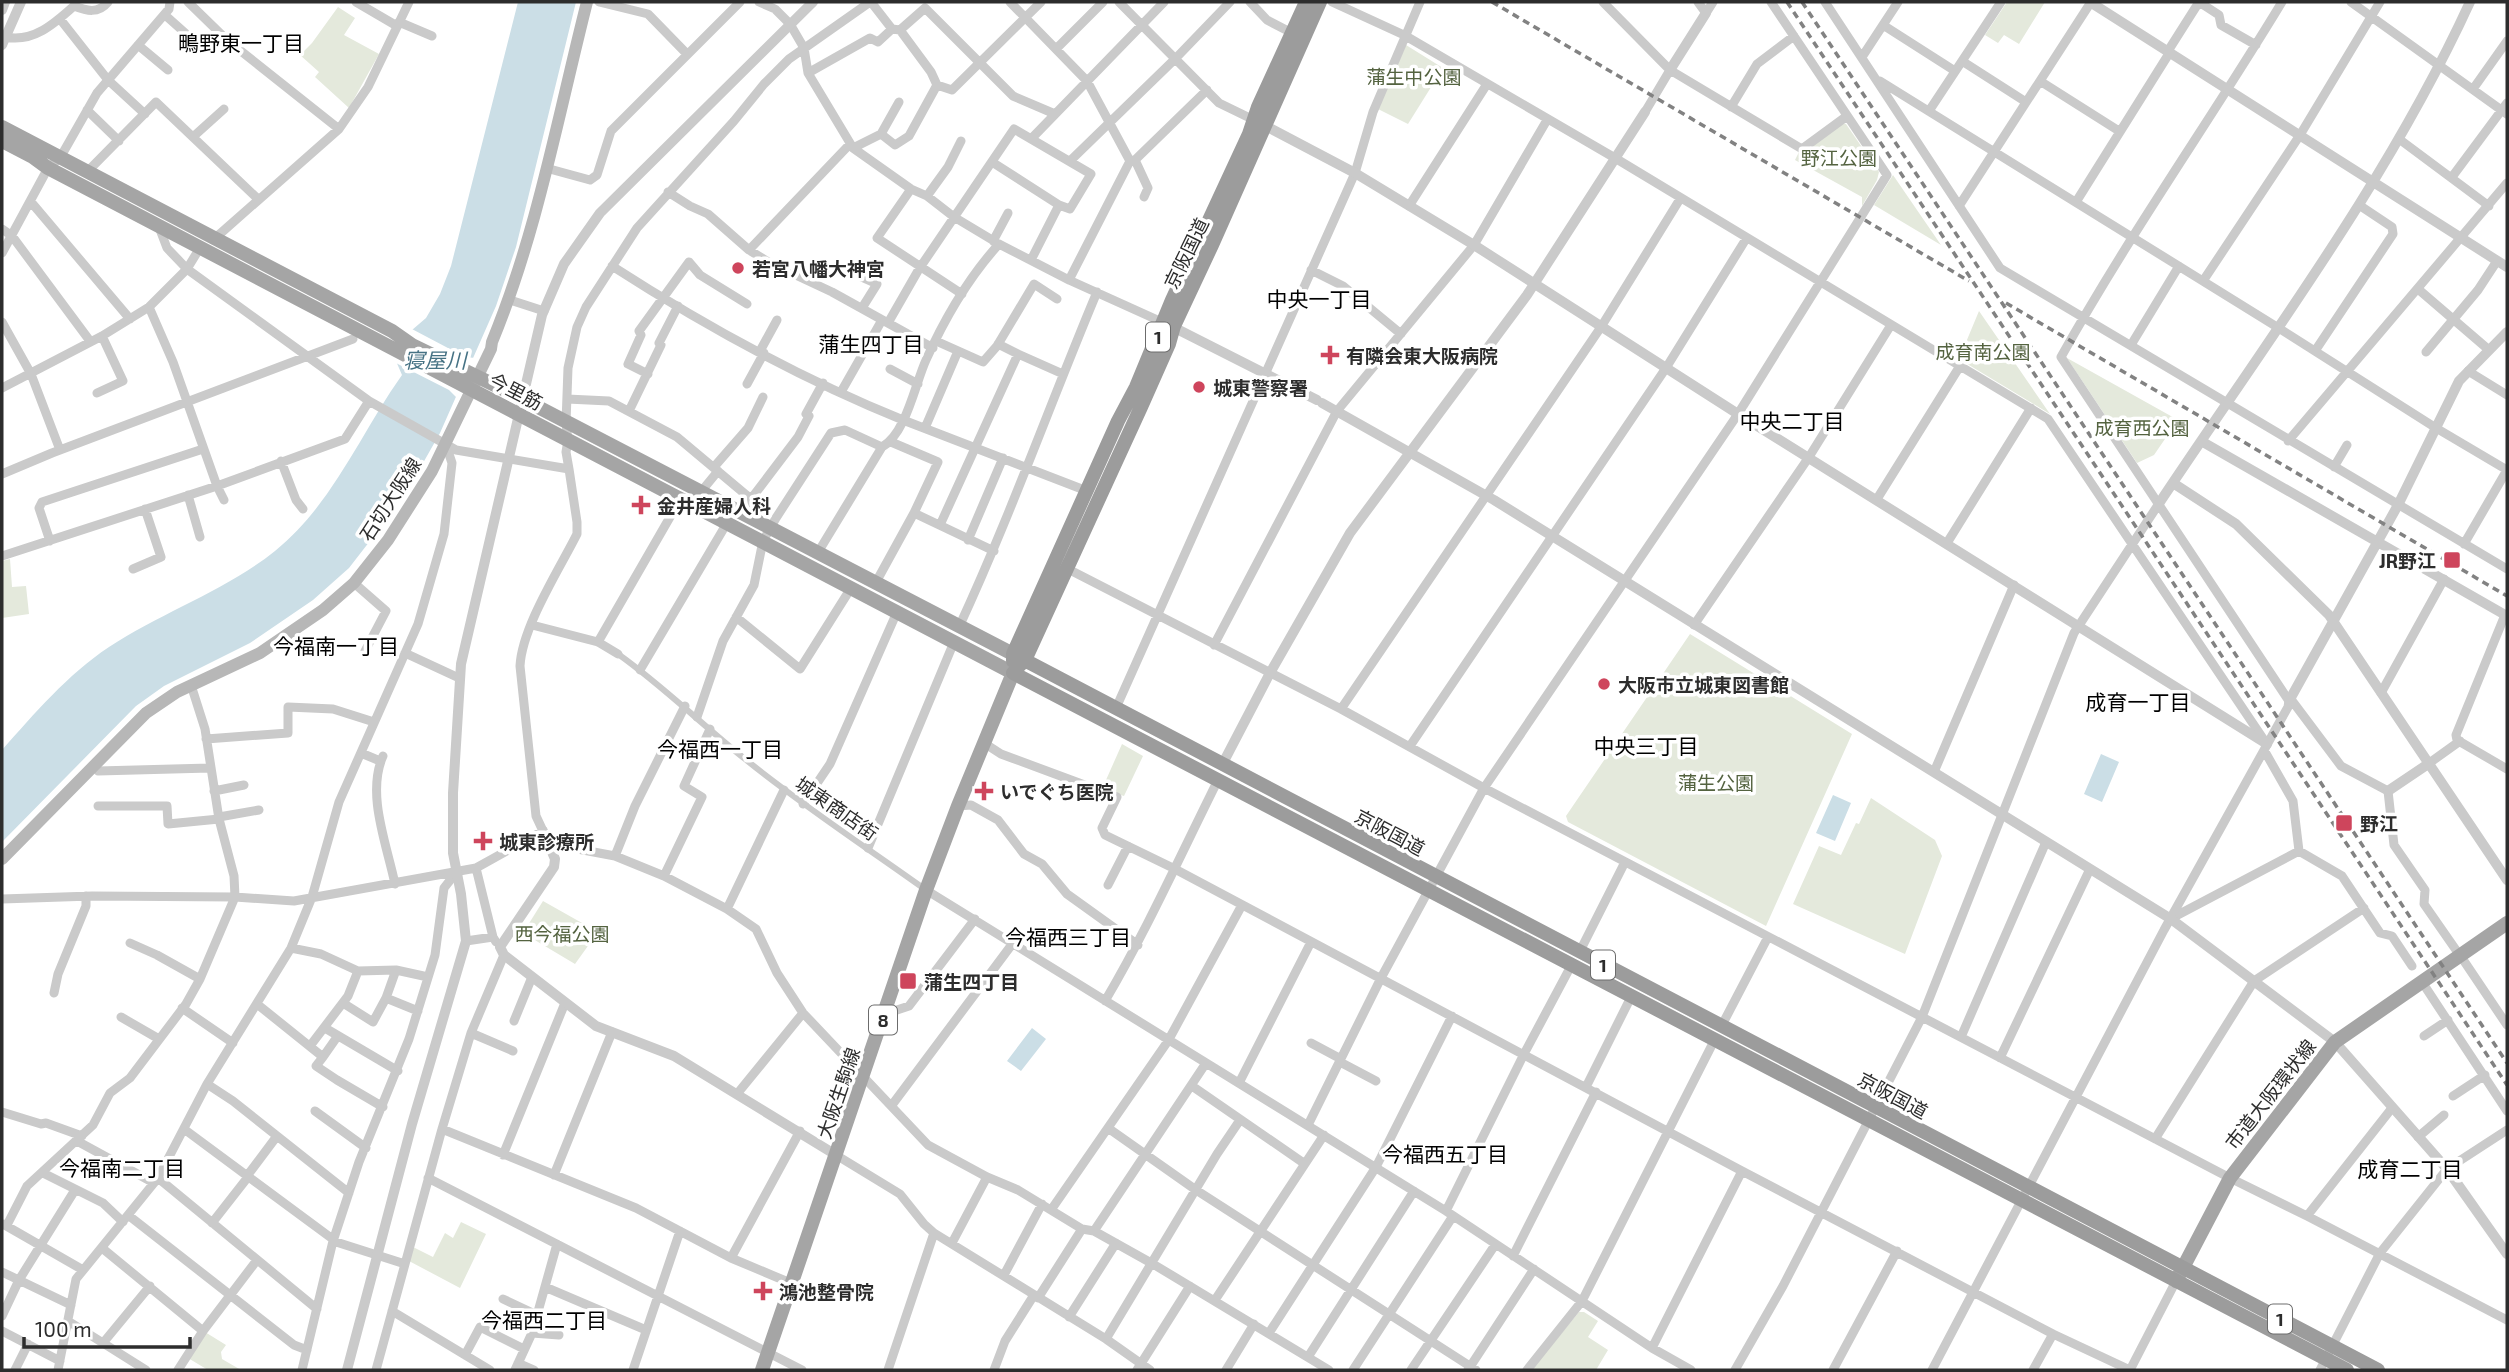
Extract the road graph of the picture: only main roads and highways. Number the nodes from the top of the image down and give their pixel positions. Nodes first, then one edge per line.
1 (587, 2) edge
2 (1306, 2) edge
3 (1320, 2) edge
4 (1260, 123) junction
5 (2, 127) edge
6 (2, 141) edge
7 (1168, 324) junction
8 (383, 335) junction
9 (470, 381) junction
10 (766, 535) junction
11 (1019, 657) junction
12 (1013, 673) junction
13 (1220, 772) junction
14 (2, 859) edge
15 (2507, 923) edge
16 (1576, 958) junction
17 (1718, 1033) junction
18 (2180, 1274) junction
19 (2326, 1359) edge
20 (762, 1370) edge
21 (2347, 1370) edge
22 (2378, 1370) edge

1 - 9 main road, 石切大阪線
2 - 4 highway, 京阪国道 / 1
3 - 4 highway, 京阪国道 / 1
4 - 7 highway, 京阪国道 / 1
5 - 8 main road, 今里筋
6 - 8 main road, 今里筋
7 - 11 highway, 京阪国道 / 1
7 - 11 highway, 京阪国道 / 1
8 - 9 main road, 今里筋
9 - 10 main road, 今里筋
9 - 10 main road, 今里筋
9 - 14 main road, 石切大阪線
10 - 11 main road, 今里筋
10 - 12 main road, 今里筋
11 - 12 highway, 京阪国道 / 1
11 - 13 highway, 京阪国道 / 1
12 - 13 highway, 京阪国道 / 1
12 - 20 main road, 大阪生駒線 / 8
13 - 16 highway, 京阪国道 / 1
15 - 18 main road, 市道大阪環状線
16 - 17 highway, 京阪国道 / 1
16 - 17 highway, 京阪国道 / 1
17 - 18 highway, 京阪国道 / 1
18 - 19 highway, 京阪国道 / 1
19 - 21 highway, 京阪国道 / 1
19 - 22 highway, 京阪国道 / 1

